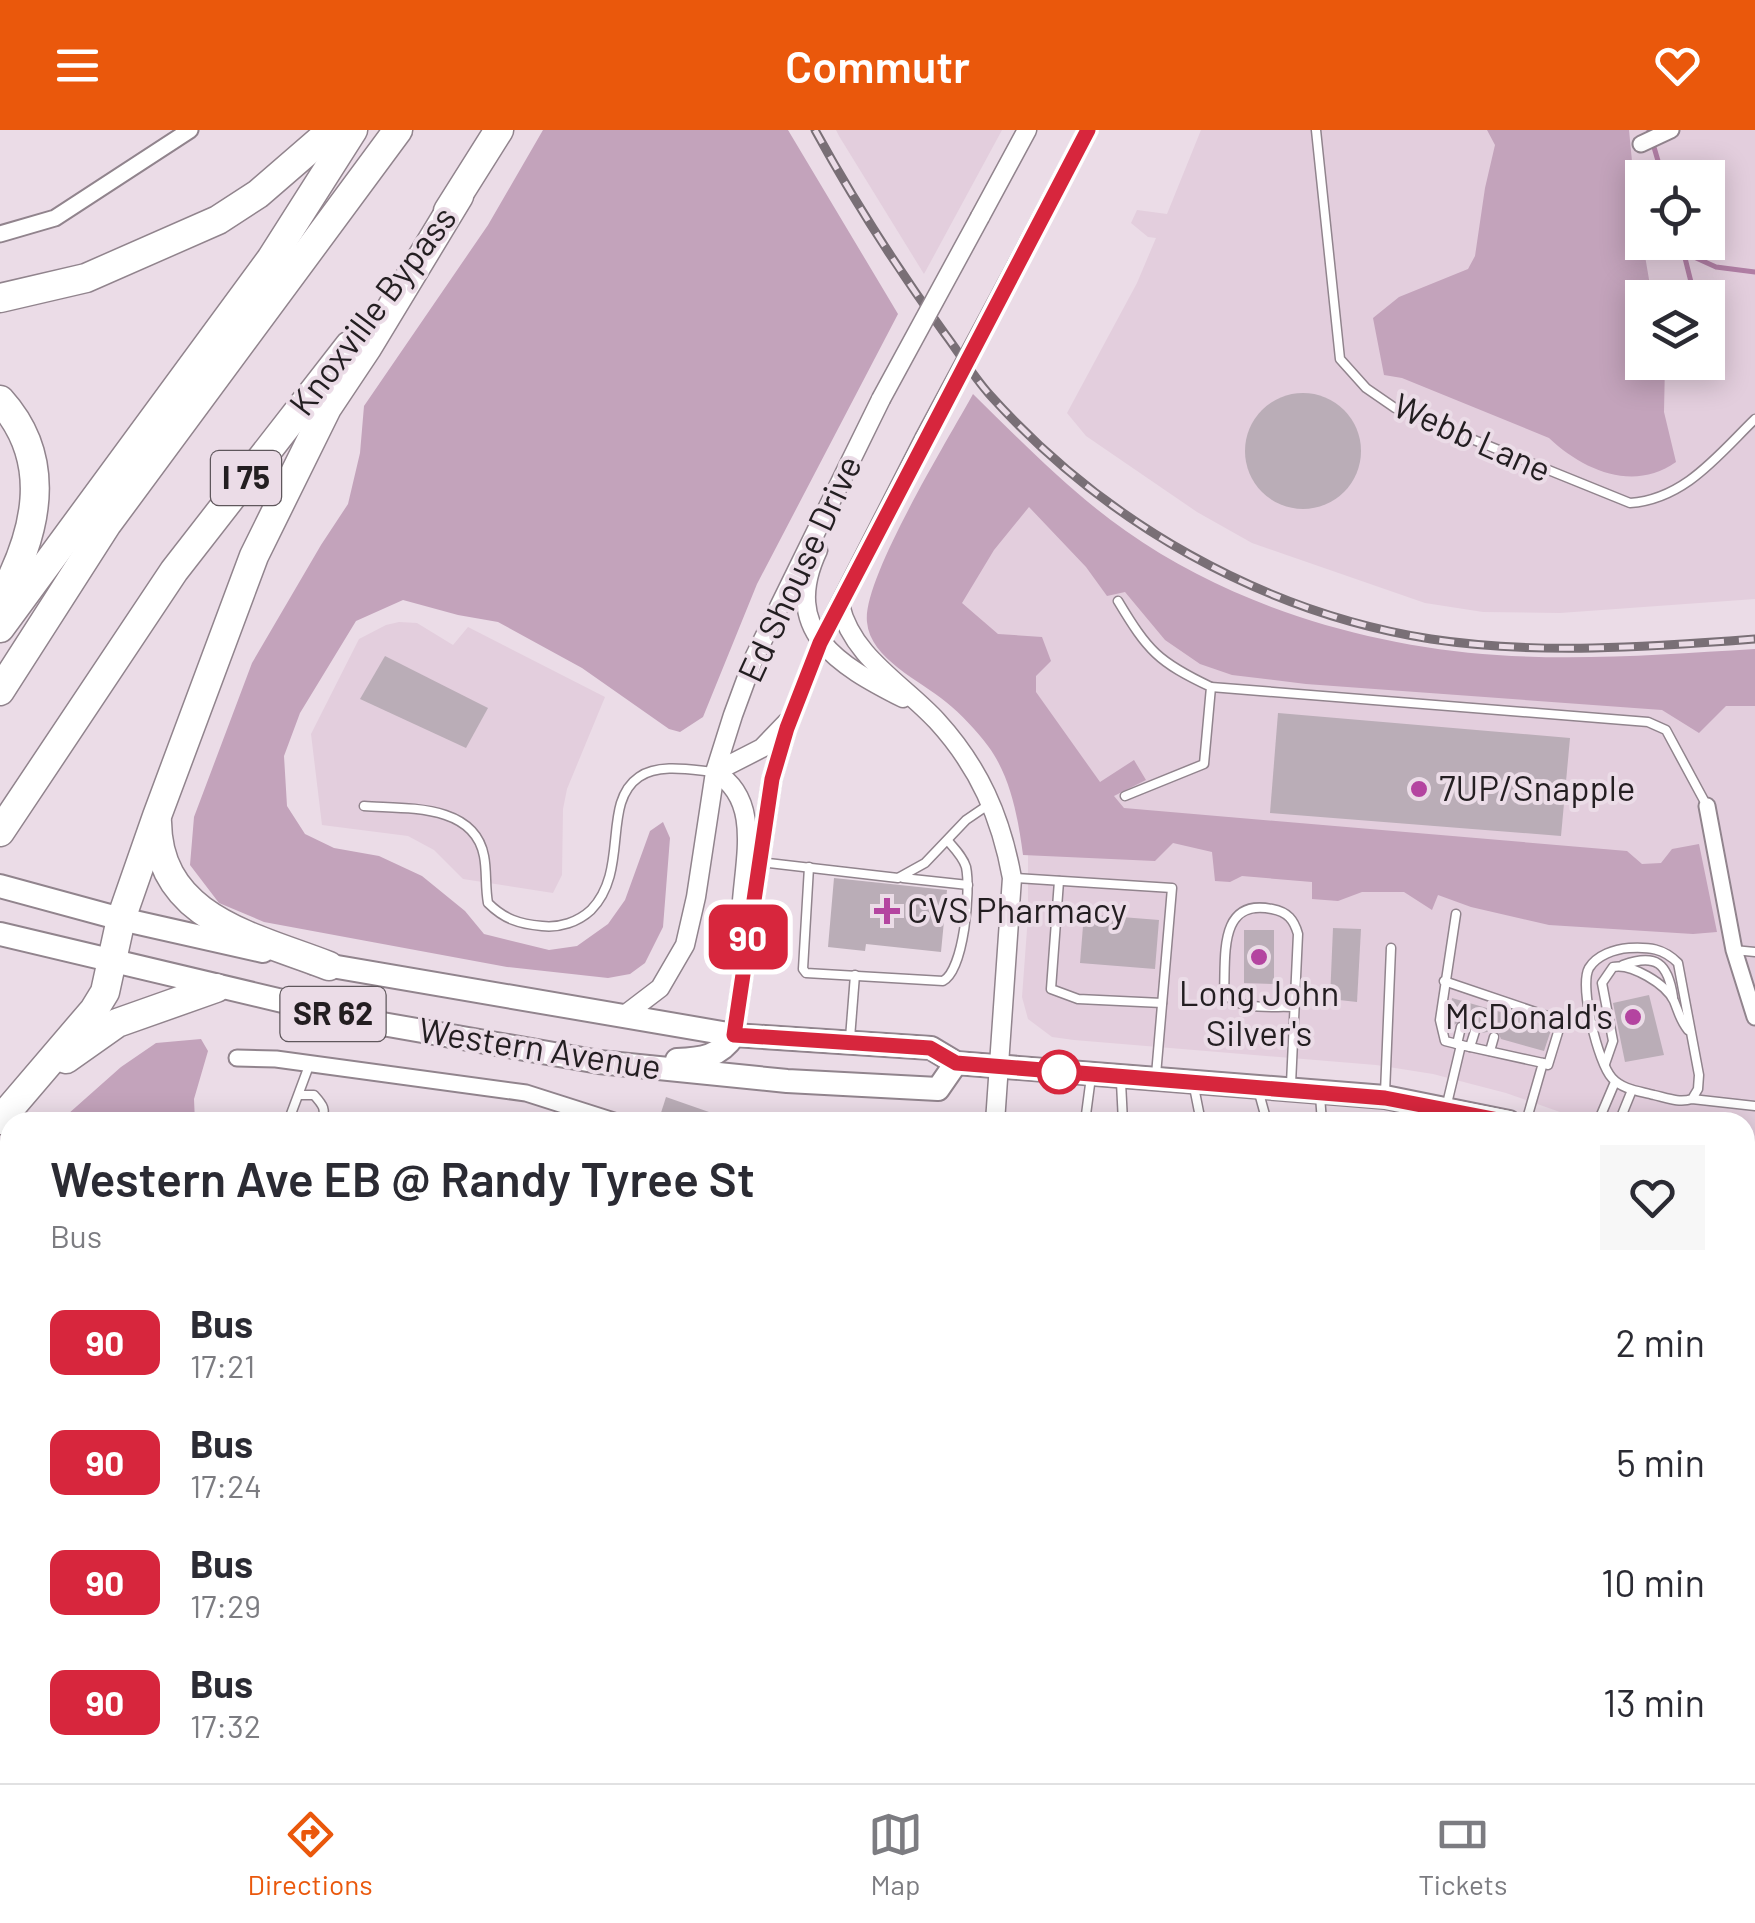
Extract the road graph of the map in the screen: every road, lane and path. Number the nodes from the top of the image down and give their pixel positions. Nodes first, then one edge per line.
1 (190, 130) edge
2 (332, 130) edge
3 (353, 130) edge
4 (398, 130) edge
5 (499, 130) edge
6 (1026, 130) edge
7 (1088, 130) edge
8 (1316, 130) edge
9 (1666, 132) edge
10 (1642, 144) dead end
11 (459, 196) junction
12 (0, 234) edge
13 (0, 298) edge
14 (0, 400) edge
15 (1755, 419) edge
16 (850, 459) junction
17 (0, 601) edge
18 (1118, 601) dead end
19 (840, 605) junction
20 (0, 628) edge
21 (820, 643) junction
22 (1211, 687) junction
23 (0, 691) edge
24 (922, 707) junction
25 (791, 718) junction
26 (714, 772) junction
27 (1125, 796) dead end
28 (992, 802) junction
29 (364, 806) dead end
30 (1707, 806) joint
31 (156, 816) junction
32 (0, 832) edge
33 (948, 841) junction
34 (760, 862) junction
35 (809, 868) junction
36 (898, 878) junction
37 (1012, 878) junction
38 (1059, 881) junction
39 (0, 886) edge
40 (968, 886) junction
41 (1456, 914) dead end
42 (121, 919) junction
43 (0, 934) edge
44 (1390, 948) dead end
45 (1734, 950) junction
46 (1755, 952) edge
47 (745, 961) junction
48 (113, 963) junction
49 (1622, 965) junction
50 (328, 966) junction
51 (855, 975) junction
52 (1444, 982) junction
53 (216, 988) junction
54 (1471, 990) junction
55 (1489, 996) junction
56 (1673, 997) junction
57 (1468, 1002) dead end
58 (1506, 1002) junction
59 (1162, 1003) junction
60 (1485, 1007) dead end
61 (1292, 1008) junction
62 (1503, 1012) dead end
63 (622, 1017) junction
64 (1755, 1017) edge
65 (1461, 1027) dead end
66 (1475, 1031) dead end
67 (1692, 1034) junction
68 (734, 1035) junction
69 (1494, 1037) dead end
70 (1514, 1042) dead end
71 (850, 1043) junction
72 (1463, 1045) junction
73 (1532, 1047) dead end
74 (1490, 1051) junction
75 (1509, 1056) junction
76 (236, 1058) dead end
77 (1526, 1060) junction
78 (310, 1063) junction
79 (956, 1063) junction
80 (1543, 1064) junction
81 (1000, 1066) junction
82 (1605, 1066) junction
83 (634, 1067) junction
84 (1091, 1075) junction
85 (1120, 1077) junction
86 (1156, 1080) junction
87 (1192, 1082) junction
88 (1614, 1082) junction
89 (1257, 1086) junction
90 (1291, 1089) junction
91 (1632, 1090) junction
92 (1320, 1092) junction
93 (22, 1095) junction
94 (300, 1095) junction
95 (1385, 1098) junction
96 (1692, 1099) junction
97 (1755, 1106) edge
98 (1446, 1108) junction
99 (7, 1112) edge
100 (292, 1112) edge
101 (322, 1112) edge
102 (586, 1112) edge
103 (995, 1112) edge
104 (1086, 1112) edge
105 (1123, 1112) edge
106 (1199, 1112) edge
107 (1264, 1112) edge
108 (1321, 1112) edge
109 (1461, 1112) edge
110 (1529, 1112) edge
111 (1602, 1112) edge
112 (1623, 1112) edge

1 - 12 street
2 - 13 highway
3 - 20 highway
4 - 23 highway, I 75
5 - 11 highway, Knoxville Bypass / I 75
6 - 16 street, Ed Shouse Drive, bridge
7 - 19 street, Ed Shouse Drive, bridge
8 - 15 lane, Webb Lane
9 - 10 street
11 - 31 highway
11 - 32 highway, Knoxville Bypass / I 75
14 - 17 highway
16 - 21 street
16 - 26 street, Ed Shouse Drive
18 - 22 lane
19 - 21 street, Ed Shouse Drive
19 - 24 street
21 - 24 street
21 - 25 street, Ed Shouse Drive
22 - 27 lane
22 - 30 lane
24 - 28 street
25 - 26 street
25 - 34 street, Ed Shouse Drive
26 - 29 lane
26 - 47 street
26 - 63 street, Ed Shouse Drive
28 - 33 lane
28 - 37 street
30 - 45 street
31 - 42 highway
31 - 50 highway
33 - 36 lane
33 - 40 lane
34 - 35 lane
34 - 47 street, Ed Shouse Drive
35 - 36 lane
35 - 51 lane
36 - 40 lane
37 - 38 lane
37 - 81 street
38 - 59 lane
38 - 59 lane
39 - 42 main road, Western Avenue / SR 62
40 - 51 lane
41 - 52 lane
42 - 48 highway
42 - 50 main road, Western Avenue / SR 62
43 - 48 main road, Western Avenue / SR 62
44 - 95 lane
45 - 46 lane
45 - 64 street
47 - 68 street, Ed Shouse Drive
48 - 53 main road, Western Avenue / SR 62
48 - 93 highway
49 - 56 lane
49 - 56 lane
49 - 82 lane
50 - 63 main road, Western Avenue / SR 62
51 - 71 lane
52 - 54 lane
52 - 72 lane
53 - 83 main road, Western Avenue / SR 62
53 - 93 highway
54 - 55 lane
54 - 57 lane
55 - 58 lane
55 - 60 lane
56 - 67 lane
58 - 62 lane
58 - 80 lane
59 - 86 lane
61 - 61 lane
61 - 90 lane
63 - 68 main road, Western Avenue / SR 62
65 - 72 lane
66 - 72 lane
67 - 82 lane
67 - 96 lane
68 - 71 main road, Western Avenue / SR 62
68 - 83 main road
69 - 74 lane
70 - 75 lane
71 - 79 main road, Western Avenue / SR 62
72 - 74 lane
72 - 98 lane
73 - 77 lane
74 - 75 lane
75 - 77 lane
76 - 78 street
77 - 80 lane
78 - 94 lane
78 - 102 street
79 - 81 main road, Western Avenue / SR 62
79 - 83 main road, Western Avenue
80 - 110 lane
81 - 84 main road, Western Avenue / SR 62
81 - 103 street
82 - 88 lane
84 - 85 main road, Western Avenue / SR 62
84 - 104 lane
85 - 86 main road, Western Avenue / SR 62
85 - 105 lane
86 - 87 main road, Western Avenue / SR 62
87 - 89 main road, Western Avenue / SR 62
87 - 106 lane
88 - 91 lane
88 - 111 lane
89 - 90 main road, Western Avenue / SR 62
89 - 107 lane
90 - 92 main road, Western Avenue / SR 62
91 - 96 lane
91 - 112 lane
92 - 95 main road, Western Avenue / SR 62
92 - 108 lane
93 - 99 highway
94 - 100 lane
94 - 101 lane
95 - 98 main road, Western Avenue / SR 62
96 - 97 lane
98 - 109 main road, Western Avenue / SR 62

